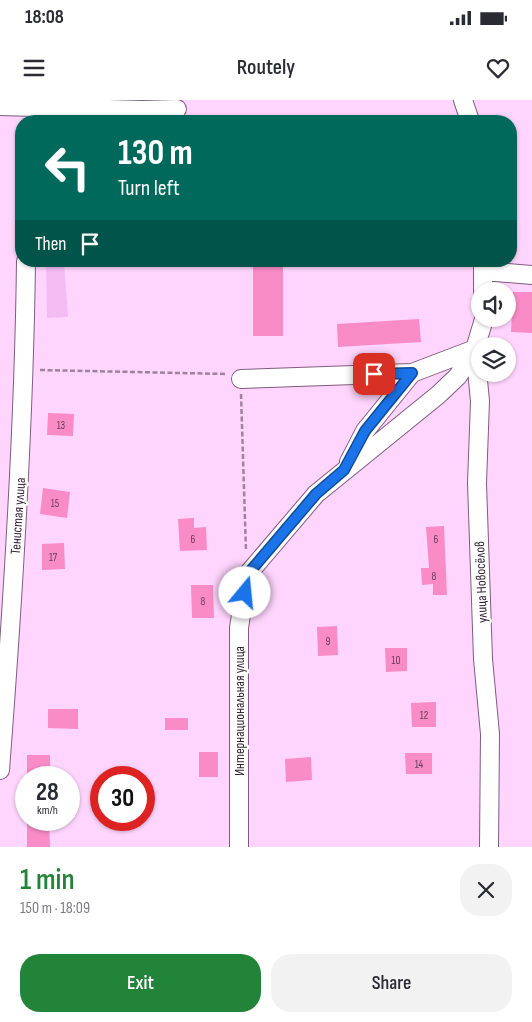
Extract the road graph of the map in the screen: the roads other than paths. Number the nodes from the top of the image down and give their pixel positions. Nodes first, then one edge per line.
1 (463, 100) edge
2 (0, 106) edge
3 (28, 109) edge
4 (176, 110) edge
5 (468, 115) edge
6 (26, 267) edge
7 (483, 267) edge
8 (488, 267) edge
9 (532, 275) edge
10 (484, 282) edge
11 (471, 351) edge
12 (471, 355) edge
13 (412, 373) junction
14 (241, 378) road end
15 (478, 382) edge
16 (344, 470) junction
17 (4, 647) edge
18 (0, 770) edge
19 (239, 847) edge
20 (489, 847) edge

1 - 5 street
2 - 3 street
3 - 4 street
6 - 17 street, Тенистая улица
7 - 10 street
8 - 9 street
11 - 13 street
12 - 16 street
13 - 14 street
13 - 16 street
15 - 20 street, улица Новосёлов
16 - 19 street, Интернациональная улица
17 - 18 street, Тенистая улица

